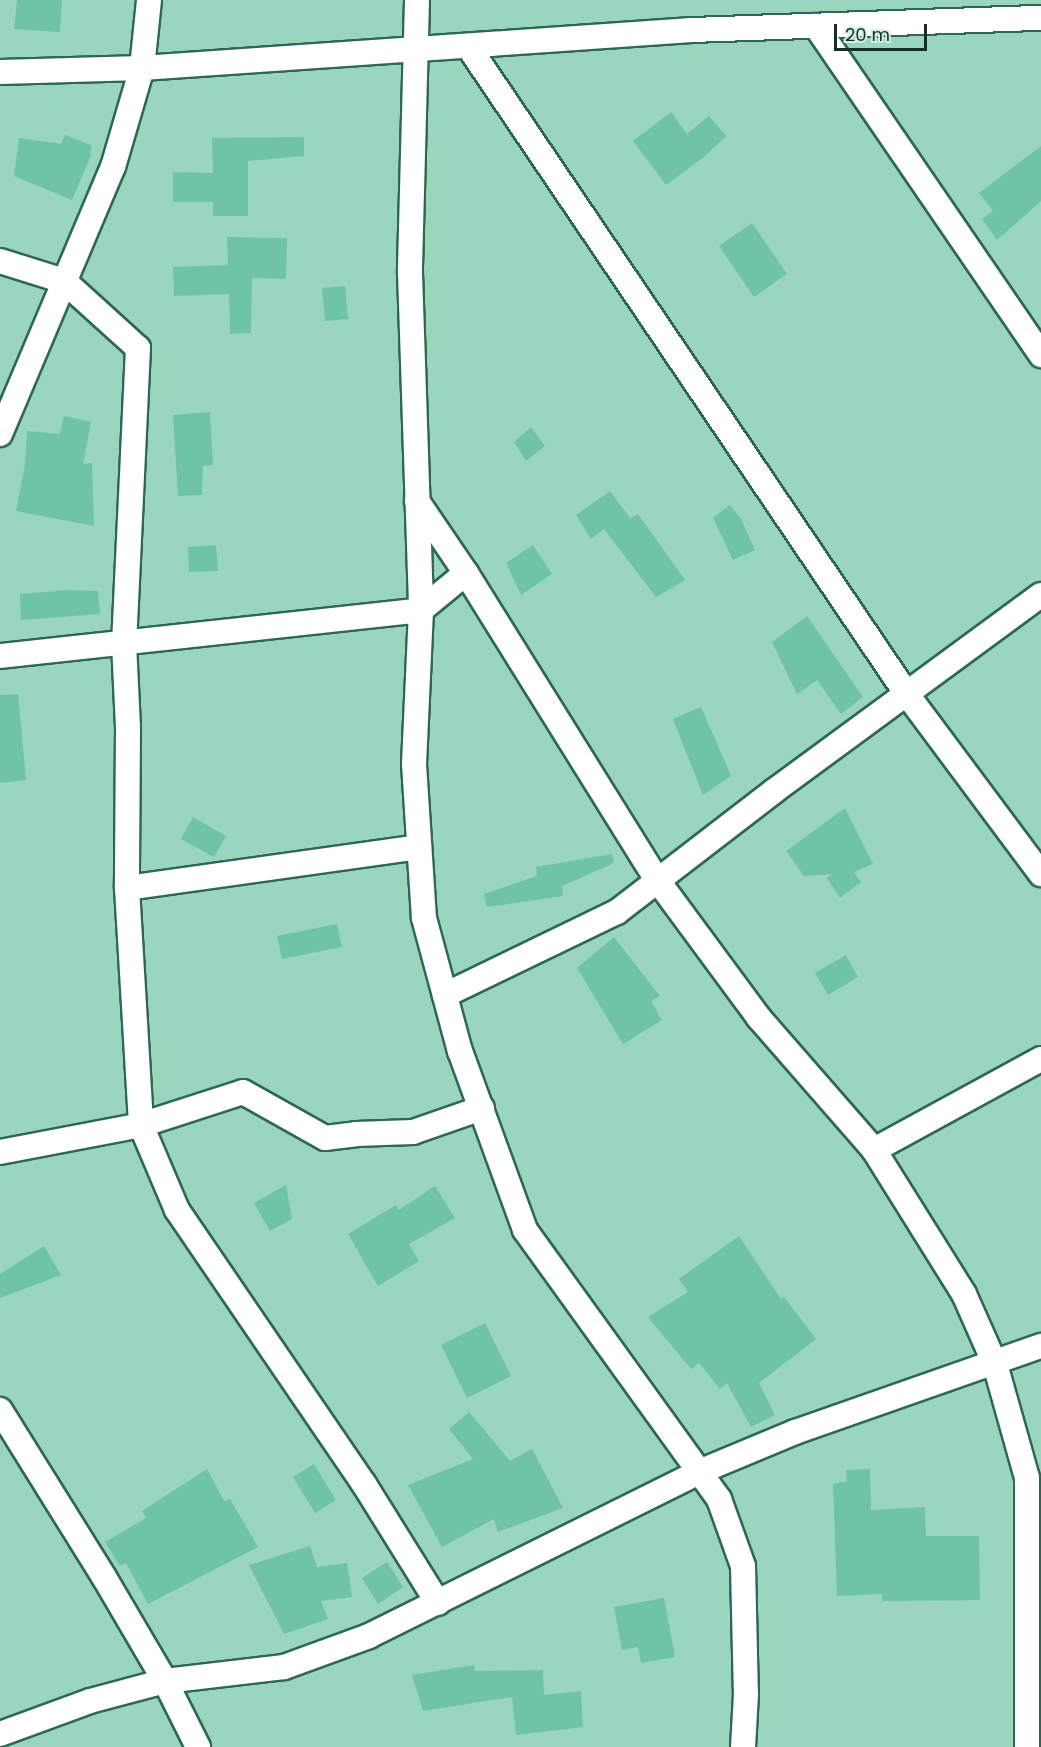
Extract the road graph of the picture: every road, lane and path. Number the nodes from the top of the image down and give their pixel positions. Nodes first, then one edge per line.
1 (149, 0) edge
2 (417, 0) edge
3 (902, 11) edge
4 (1041, 18) edge
5 (816, 26) junction
6 (468, 46) junction
7 (414, 50) junction
8 (142, 68) junction
9 (0, 72) edge
10 (0, 261) edge
11 (64, 281) junction
12 (1041, 356) edge
13 (0, 434) edge
14 (417, 501) junction
15 (466, 573) junction
16 (1041, 595) edge
17 (421, 610) junction
18 (124, 643) junction
19 (0, 656) edge
20 (906, 693) junction
21 (419, 847) junction
22 (1041, 874) edge
23 (658, 881) junction
24 (127, 888) junction
25 (445, 995) junction
26 (1041, 1059) edge
27 (482, 1108) junction
28 (141, 1125) junction
29 (874, 1150) junction
30 (0, 1152) edge
31 (1041, 1346) edge
32 (994, 1364) junction
33 (0, 1410) edge
34 (699, 1472) junction
35 (438, 1603) junction
36 (165, 1680) junction
37 (0, 1734) edge
38 (198, 1747) edge
39 (743, 1747) edge
40 (1027, 1747) edge

1 - 8 street
2 - 7 street
3 - 4 street
3 - 5 street
5 - 6 street
5 - 12 street
6 - 7 street
6 - 20 street
7 - 8 street
7 - 14 street
8 - 9 street
8 - 11 street
10 - 11 street
11 - 13 street
11 - 18 street
14 - 15 street
14 - 17 street
15 - 17 street
15 - 23 street
16 - 20 street
17 - 18 street
17 - 21 street
18 - 19 street
18 - 24 street
20 - 22 street
20 - 23 street
21 - 24 street
21 - 25 street
23 - 25 street
23 - 29 street
24 - 28 street
25 - 27 street
26 - 29 street
27 - 28 street
27 - 34 street
28 - 30 street
28 - 35 street
29 - 32 street
31 - 32 street
32 - 34 street
32 - 40 street
33 - 36 street
34 - 35 street
34 - 39 street
35 - 36 street
36 - 37 street
36 - 38 street

